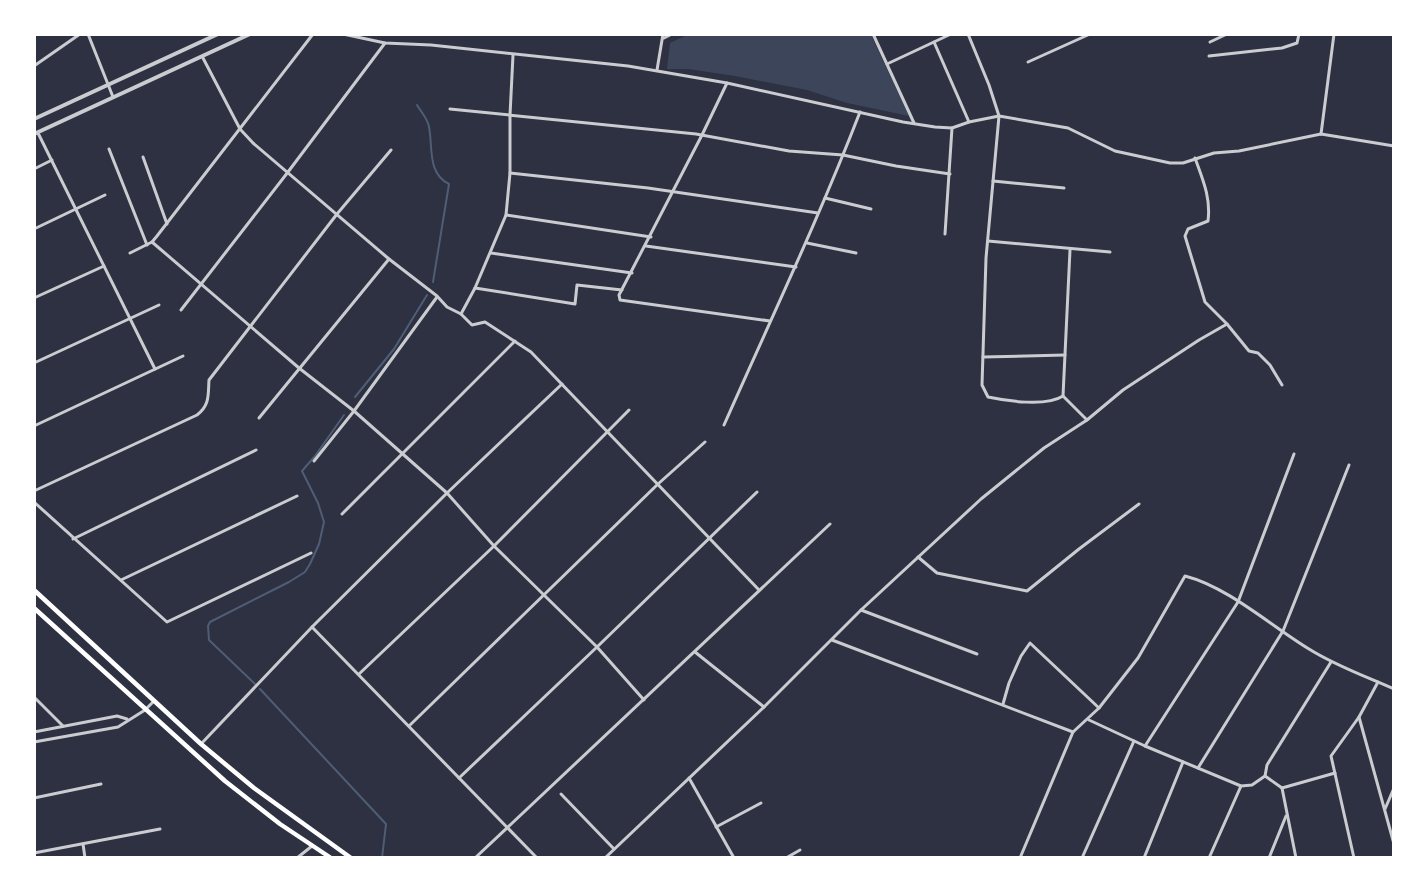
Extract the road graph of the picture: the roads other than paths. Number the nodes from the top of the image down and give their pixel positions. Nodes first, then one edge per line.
1 (80, 34) edge
2 (88, 34) edge
3 (218, 34) edge
4 (250, 34) edge
5 (314, 34) edge
6 (343, 34) edge
7 (672, 34) edge
8 (873, 34) edge
9 (951, 34) edge
10 (968, 34) edge
11 (1090, 34) edge
12 (1227, 34) edge
13 (1299, 34) edge
14 (1334, 34) edge
15 (664, 36) edge
16 (934, 42) junction
17 (1210, 42) dead end
18 (385, 43) junction
19 (513, 55) junction
20 (1209, 56) dead end
21 (202, 58) junction
22 (1028, 62) dead end
23 (887, 64) junction
24 (34, 66) edge
25 (657, 70) junction
26 (726, 82) junction
27 (108, 85) junction
28 (114, 98) junction
29 (450, 109) dead end
30 (860, 112) junction
31 (510, 115) junction
32 (999, 116) junction
33 (34, 119) edge
34 (969, 122) junction
35 (914, 124) junction
36 (952, 128) junction
37 (240, 129) junction
38 (36, 134) edge
39 (1321, 134) junction
40 (702, 135) junction
41 (1394, 146) edge
42 (109, 149) dead end
43 (391, 150) dead end
44 (843, 155) junction
45 (143, 157) dead end
46 (1195, 158) junction
47 (52, 160) junction
48 (34, 169) edge
49 (288, 172) junction
50 (510, 173) junction
51 (950, 174) junction
52 (993, 181) junction
53 (1064, 188) dead end
54 (672, 193) junction
55 (105, 195) dead end
56 (825, 198) junction
57 (76, 209) junction
58 (871, 209) dead end
59 (818, 213) junction
60 (337, 214) junction
61 (506, 215) junction
62 (167, 224) junction
63 (34, 229) edge
64 (945, 234) dead end
65 (651, 237) junction
66 (988, 241) junction
67 (152, 242) junction
68 (807, 243) junction
69 (147, 245) junction
70 (646, 246) junction
71 (1070, 250) junction
72 (1110, 252) dead end
73 (130, 253) dead end
74 (491, 253) junction
75 (856, 253) dead end
76 (389, 259) junction
77 (104, 266) junction
78 (796, 267) junction
79 (632, 273) junction
80 (201, 285) junction
81 (475, 288) junction
82 (622, 290) junction
83 (437, 297) junction
84 (34, 298) edge
85 (159, 305) dead end
86 (181, 310) dead end
87 (461, 314) junction
88 (130, 318) junction
89 (770, 321) junction
90 (1227, 324) junction
91 (249, 326) junction
92 (515, 341) junction
93 (1065, 355) junction
94 (183, 356) dead end
95 (983, 357) junction
96 (34, 363) edge
97 (299, 368) junction
98 (155, 369) junction
99 (562, 384) junction
100 (1282, 385) dead end
101 (1063, 396) junction
102 (629, 410) dead end
103 (354, 411) junction
104 (259, 418) dead end
105 (1087, 420) junction
106 (34, 426) edge
107 (724, 426) dead end
108 (607, 432) junction
109 (705, 442) dead end
110 (256, 450) dead end
111 (402, 452) junction
112 (1294, 454) dead end
113 (314, 461) dead end
114 (1349, 465) dead end
115 (658, 484) junction
116 (34, 491) edge
117 (757, 492) dead end
118 (447, 493) junction
119 (297, 496) dead end
120 (34, 502) edge
121 (1139, 504) dead end
122 (342, 514) dead end
123 (830, 524) dead end
124 (708, 537) junction
125 (73, 539) junction
126 (494, 546) junction
127 (311, 553) dead end
128 (917, 557) junction
129 (121, 580) junction
130 (34, 590) edge
131 (759, 590) junction
132 (544, 595) junction
133 (1238, 602) junction
134 (34, 608) edge
135 (861, 610) junction
136 (312, 627) junction
137 (1282, 631) junction
138 (832, 640) junction
139 (597, 648) junction
140 (694, 652) junction
141 (977, 654) dead end
142 (1331, 662) junction
143 (359, 674) junction
144 (1378, 682) junction
145 (1394, 689) edge
146 (34, 697) edge
147 (644, 700) junction
148 (154, 701) junction
149 (1004, 704) junction
150 (764, 707) junction
151 (1099, 708) junction
152 (145, 710) junction
153 (1359, 717) junction
154 (128, 720) junction
155 (1089, 720) junction
156 (73, 724) junction
157 (63, 726) junction
158 (409, 726) junction
159 (34, 732) edge
160 (1073, 732) junction
161 (75, 734) junction
162 (1134, 741) junction
163 (34, 742) edge
164 (201, 744) junction
165 (1145, 746) junction
166 (1183, 762) junction
167 (1198, 768) junction
168 (233, 771) junction
169 (1335, 772) junction
170 (1265, 776) junction
171 (459, 778) junction
172 (688, 778) junction
173 (225, 781) junction
174 (101, 784) dead end
175 (1241, 786) junction
176 (1282, 788) junction
177 (1394, 788) edge
178 (561, 794) dead end
179 (34, 798) edge
180 (761, 802) dead end
181 (1385, 810) junction
182 (1287, 814) junction
183 (716, 827) junction
184 (507, 828) junction
185 (160, 829) dead end
186 (83, 844) junction
187 (1394, 844) edge
188 (313, 846) junction
189 (614, 849) junction
190 (800, 850) dead end
191 (34, 854) edge
192 (85, 858) edge
193 (297, 858) edge
194 (331, 858) edge
195 (351, 858) edge
196 (476, 858) edge
197 (537, 858) edge
198 (605, 858) edge
199 (734, 858) edge
200 (786, 858) edge
201 (1020, 858) edge
202 (1082, 858) edge
203 (1144, 858) edge
204 (1209, 858) edge
205 (1269, 858) edge
206 (1296, 858) edge
207 (1354, 858) edge

1 - 24 street
2 - 27 street
3 - 27 street
4 - 21 street
5 - 37 street
6 - 18 street
7 - 15 street
8 - 23 street
9 - 16 street
10 - 32 street
11 - 22 street
12 - 17 street
13 - 20 street
14 - 39 street
15 - 25 street
16 - 23 street
16 - 34 street
18 - 19 street
18 - 49 street
19 - 25 street
19 - 31 street
21 - 28 street
21 - 37 street
23 - 35 street
25 - 26 street
26 - 30 street
26 - 40 street
27 - 28 street
27 - 33 street
28 - 38 street
29 - 31 street
30 - 35 street
30 - 44 street
31 - 40 street
31 - 50 street
32 - 34 street
32 - 46 street
32 - 52 street
34 - 36 street
35 - 36 street
36 - 51 street
37 - 49 street
37 - 62 street
38 - 47 street
39 - 41 street
39 - 46 street
40 - 44 street
40 - 54 street
42 - 69 street
43 - 60 street
44 - 51 street
44 - 56 street
45 - 62 street
46 - 90 street
47 - 48 street
47 - 57 street
49 - 60 street
49 - 80 street
50 - 54 street
50 - 61 street
51 - 64 street
52 - 53 street
52 - 66 street
54 - 59 street
54 - 65 street
55 - 57 street
56 - 58 street
56 - 59 street
57 - 63 street
57 - 77 street
59 - 68 street
60 - 76 street
60 - 91 street
61 - 65 street
61 - 74 street
62 - 67 street
65 - 70 street
66 - 71 street
66 - 95 street
67 - 69 street
67 - 80 street
68 - 75 street
68 - 78 street
69 - 73 street
70 - 78 street
70 - 79 street
71 - 72 street
71 - 93 street
74 - 79 street
74 - 81 street
76 - 83 street
76 - 97 street
77 - 84 street
77 - 88 street
78 - 89 street
79 - 82 street
80 - 86 street
80 - 91 street
81 - 82 street
81 - 87 street
82 - 89 street
83 - 87 street
83 - 103 street
85 - 88 street
87 - 92 street
88 - 96 street
88 - 98 street
89 - 107 street
90 - 100 street
90 - 105 street
91 - 97 street
91 - 116 street
92 - 99 street
92 - 111 street
93 - 95 street
93 - 101 street
94 - 98 street
95 - 101 street
97 - 103 street
97 - 104 street
98 - 106 street
99 - 108 street
99 - 118 street
101 - 105 street
102 - 108 street
103 - 111 street
103 - 113 street
105 - 128 street
108 - 115 street
108 - 126 street
109 - 115 street
110 - 125 street
111 - 118 street
111 - 122 street
112 - 133 street
114 - 137 street
115 - 124 street
115 - 132 street
117 - 124 street
118 - 126 street
118 - 136 street
119 - 129 street
120 - 125 street
121 - 128 street
123 - 131 street
124 - 131 street
124 - 139 street
125 - 129 street
126 - 132 street
126 - 143 street
127 - 129 street
128 - 135 street
130 - 148 highway
131 - 140 street
132 - 139 street
132 - 158 street
133 - 137 street
133 - 151 street
133 - 165 street
134 - 152 highway
135 - 138 street
135 - 141 street
136 - 143 street
136 - 164 street
137 - 142 street
137 - 167 street
138 - 149 street
138 - 150 street
139 - 147 street
139 - 171 street
140 - 147 street
140 - 150 street
142 - 144 street
142 - 170 street
143 - 158 street
144 - 145 street
144 - 153 street
146 - 157 street
147 - 184 street
148 - 152 street
148 - 164 highway
149 - 151 street
149 - 160 street
150 - 172 street
151 - 155 street
152 - 154 street
152 - 173 highway
153 - 169 street
153 - 181 street
154 - 156 street
154 - 161 street
155 - 160 street
155 - 162 street
156 - 157 street
156 - 161 street
157 - 159 street
158 - 171 street
160 - 201 street
161 - 163 street
162 - 165 street
162 - 202 street
164 - 168 highway
165 - 166 street
166 - 167 street
166 - 203 street
167 - 175 street
168 - 173 highway
168 - 195 highway
169 - 176 street
169 - 207 street
170 - 175 street
170 - 176 street
171 - 184 street
172 - 183 street
172 - 189 street
173 - 188 highway
174 - 179 street
175 - 204 street
176 - 182 street
177 - 181 street
178 - 189 street
180 - 183 street
181 - 187 street
182 - 205 street
182 - 206 street
183 - 199 street
184 - 196 street
184 - 197 street
185 - 186 street
186 - 191 street
186 - 192 street
188 - 193 street
188 - 194 highway
189 - 198 street
190 - 200 street

